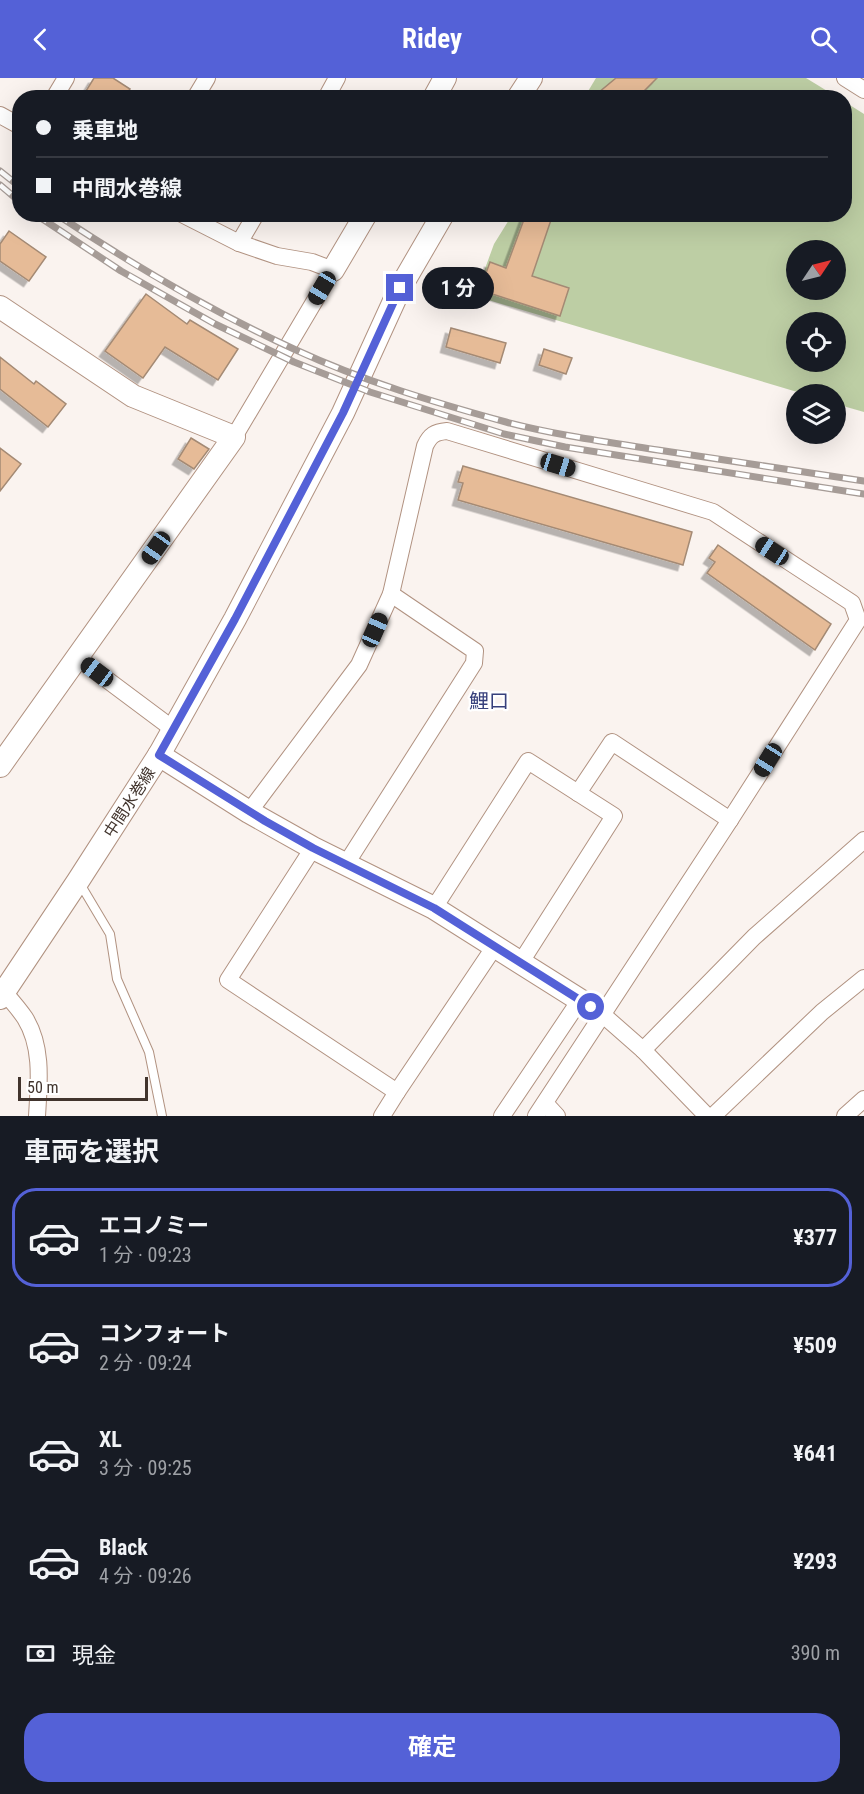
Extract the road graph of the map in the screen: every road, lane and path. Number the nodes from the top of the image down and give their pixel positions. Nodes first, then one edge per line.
1 (845, 78) edge
2 (864, 90) edge
3 (198, 222) edge
4 (251, 222) edge
5 (361, 222) edge
6 (438, 222) edge
7 (239, 243) junction
8 (333, 270) junction
9 (0, 307) edge
10 (234, 437) junction
11 (391, 594) junction
12 (78, 658) junction
13 (173, 729) junction
14 (159, 755) junction
15 (0, 766) edge
16 (578, 793) junction
17 (249, 812) junction
18 (730, 820) junction
19 (864, 840) edge
20 (313, 848) junction
21 (346, 864) junction
22 (78, 881) junction
23 (434, 908) junction
24 (495, 946) junction
25 (521, 962) junction
26 (864, 978) edge
27 (2, 995) edge
28 (580, 1000) junction
29 (602, 1014) junction
30 (643, 1050) junction
31 (397, 1092) junction
32 (864, 1099) edge
33 (540, 1109) edge
34 (37, 1116) edge
35 (162, 1116) edge
36 (382, 1116) edge
37 (502, 1116) edge
38 (557, 1116) edge
39 (707, 1116) edge
40 (713, 1116) edge
41 (845, 1116) edge

1 - 2 street
3 - 7 street
4 - 7 street
5 - 8 street
6 - 13 street, 中間水巻線
7 - 8 street
8 - 10 street
9 - 10 street
10 - 12 street
11 - 17 street
11 - 18 street
11 - 21 street
12 - 13 street
12 - 15 street
13 - 14 street, 中間水巻線
14 - 17 street
14 - 22 street, 中間水巻線
16 - 18 street
16 - 23 street
16 - 25 street
17 - 20 street
18 - 29 street
19 - 30 street
20 - 21 street
20 - 31 street
21 - 23 street
22 - 27 street, 中間水巻線
22 - 35 lane
23 - 24 street
24 - 25 street
24 - 31 street
25 - 28 street
26 - 40 street
27 - 34 street
28 - 29 street
28 - 37 street
29 - 30 street
29 - 33 street
30 - 39 street
31 - 36 street
32 - 41 street
33 - 38 street

